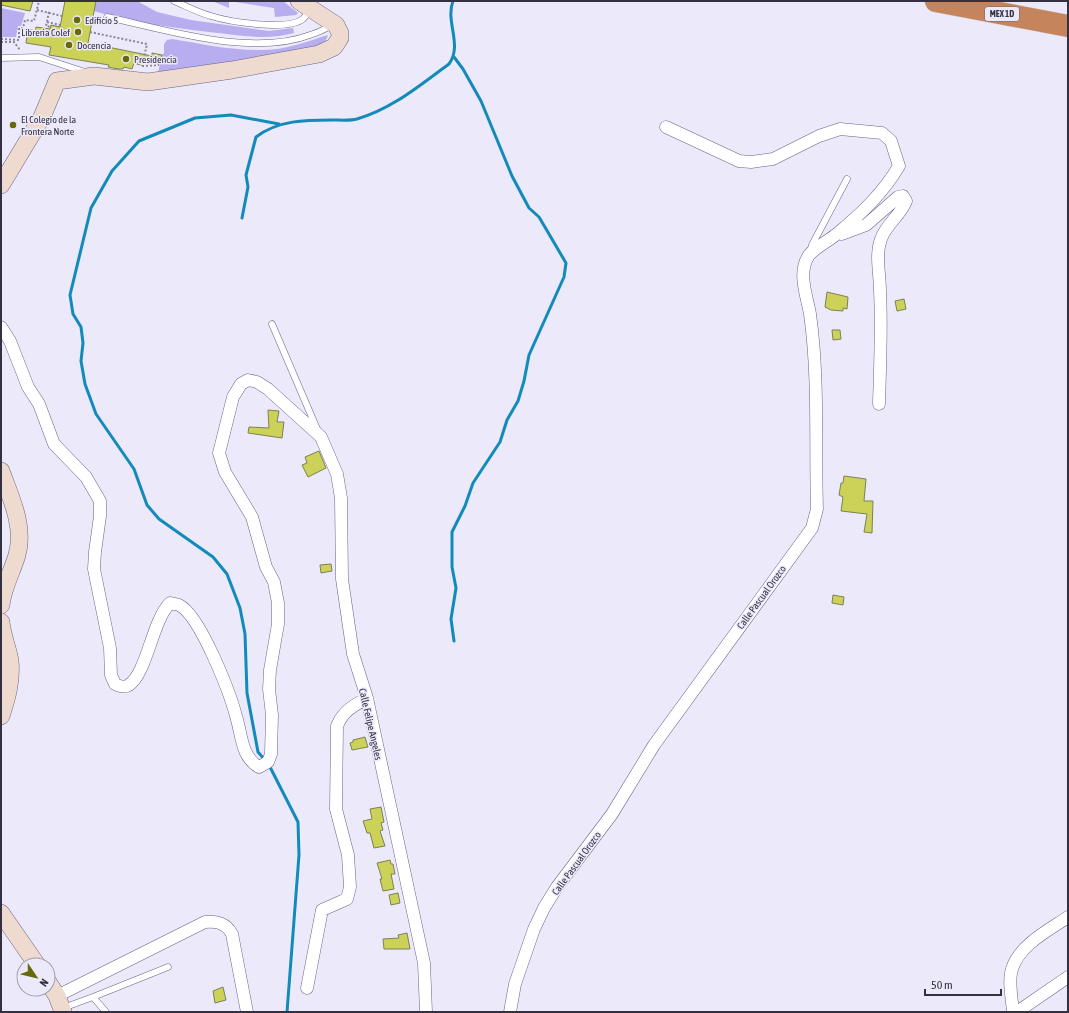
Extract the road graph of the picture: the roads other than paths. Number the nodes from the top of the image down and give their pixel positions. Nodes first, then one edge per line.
1 (174, 1) edge
2 (936, 1) edge
3 (1007, 1) edge
4 (308, 3) edge
5 (1068, 13) edge
6 (107, 17) dead end
7 (333, 23) junction
8 (1068, 26) edge
9 (1, 58) edge
10 (94, 76) junction
11 (666, 127) dead end
12 (847, 179) dead end
13 (1, 185) edge
14 (833, 237) junction
15 (809, 255) junction
16 (272, 324) dead end
17 (1, 327) edge
18 (879, 404) dead end
19 (321, 437) junction
20 (1, 472) edge
21 (1, 605) edge
22 (1, 622) edge
23 (367, 698) junction
24 (1, 716) edge
25 (1, 913) edge
26 (1068, 917) edge
27 (31, 957) edge
28 (168, 968) dead end
29 (1067, 980) edge
30 (307, 988) dead end
31 (93, 997) junction
32 (57, 1000) edge
33 (106, 1012) edge
34 (247, 1012) edge
35 (426, 1012) edge
36 (510, 1012) edge
37 (1013, 1012) edge
38 (1017, 1012) edge

1 - 4 lane
2 - 8 highway, MEX 1D
3 - 5 highway, MEX 1D
4 - 7 main road
6 - 7 lane
7 - 10 main road
9 - 10 lane
10 - 13 main road
11 - 14 street
12 - 15 lane
14 - 15 street
14 - 18 street
15 - 36 street, Calle Pascual Orozco
16 - 19 lane
17 - 19 street
19 - 23 street, Calle Felipe Angeles
20 - 21 main road
22 - 24 main road
23 - 30 street
23 - 35 street, Calle Felipe Angeles
25 - 27 main road
26 - 37 street
28 - 31 lane
29 - 38 street
31 - 32 lane
31 - 33 lane
32 - 34 street

